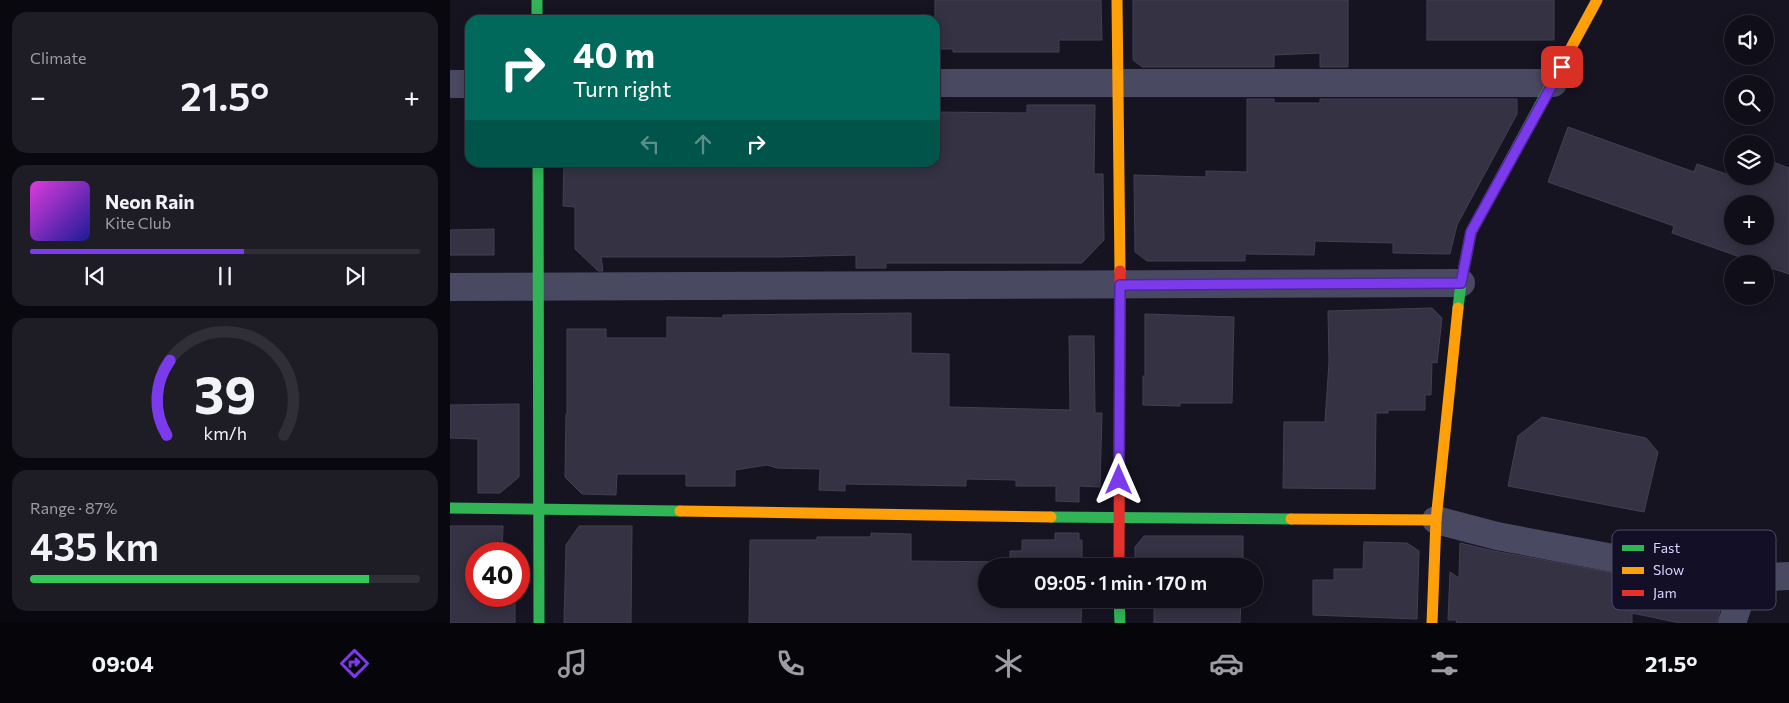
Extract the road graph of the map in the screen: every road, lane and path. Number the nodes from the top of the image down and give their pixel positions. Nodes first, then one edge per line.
1 (537, 0) edge
2 (1117, 0) edge
3 (1597, 0) edge
4 (537, 15) edge
5 (1118, 82) junction
6 (940, 83) edge
7 (1552, 83) junction
8 (450, 84) edge
9 (465, 84) edge
10 (538, 167) edge
11 (1461, 283) junction
12 (1120, 285) junction
13 (539, 286) junction
14 (450, 287) edge
15 (450, 508) edge
16 (538, 509) junction
17 (1119, 518) junction
18 (1436, 520) junction
19 (1119, 558) edge
20 (1612, 558) edge
21 (1789, 576) edge
22 (1776, 577) edge
23 (1120, 608) edge
24 (1736, 610) edge
25 (539, 623) edge
26 (1120, 623) edge
27 (1432, 623) edge
28 (1732, 623) edge

1 - 4 street
2 - 5 street
3 - 7 street
5 - 6 street
5 - 7 street
5 - 12 street
7 - 11 street
8 - 9 street
10 - 13 street
11 - 12 street
11 - 18 street
12 - 13 street
12 - 17 street
13 - 14 street
13 - 16 street
15 - 16 street
16 - 17 street
16 - 25 street
17 - 18 street
17 - 19 street
18 - 20 street
18 - 27 street
21 - 22 street
23 - 26 street
24 - 28 street

